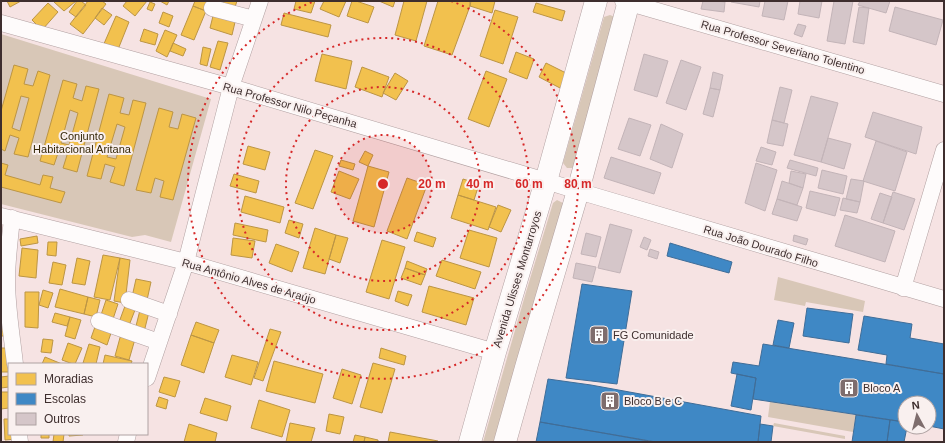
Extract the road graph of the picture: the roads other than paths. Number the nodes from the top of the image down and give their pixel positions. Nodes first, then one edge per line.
1 (260, 1) edge
2 (596, 1) edge
3 (627, 2) edge
4 (212, 8) dead end
5 (254, 19) junction
6 (1, 22) edge
7 (231, 87) junction
8 (944, 94) edge
9 (944, 150) edge
10 (546, 181) junction
11 (578, 191) junction
12 (6, 217) edge
13 (186, 262) junction
14 (903, 288) junction
15 (944, 299) edge
16 (129, 300) dead end
17 (169, 314) junction
18 (99, 321) dead end
19 (159, 342) junction
20 (495, 352) junction
21 (15, 363) edge
22 (148, 375) edge
23 (470, 442) edge
24 (505, 442) edge

1 - 5 street
2 - 10 main road, Avenida Ulisses Montarroyos
3 - 8 street, Rua Professor Severiano Tolentino
3 - 11 main road
4 - 5 street
5 - 7 street
6 - 7 street, Rua Professor Nilo Peçanha
7 - 10 street, Rua Professor Nilo Peçanha
7 - 13 street
9 - 14 street
10 - 11 street, Rua Professor Nilo Peçanha
10 - 20 main road, Avenida Ulisses Montarroyos
11 - 14 street, Rua João Dourado Filho
11 - 24 main road
12 - 13 street, Rua Antônio Alves de Araújo
12 - 21 street
13 - 17 street
13 - 20 street, Rua Antônio Alves de Araújo
14 - 15 street, Rua João Dourado Filho
16 - 17 street
17 - 19 street
18 - 19 street
19 - 22 street
20 - 23 main road, Avenida Ulisses Montarroyos

